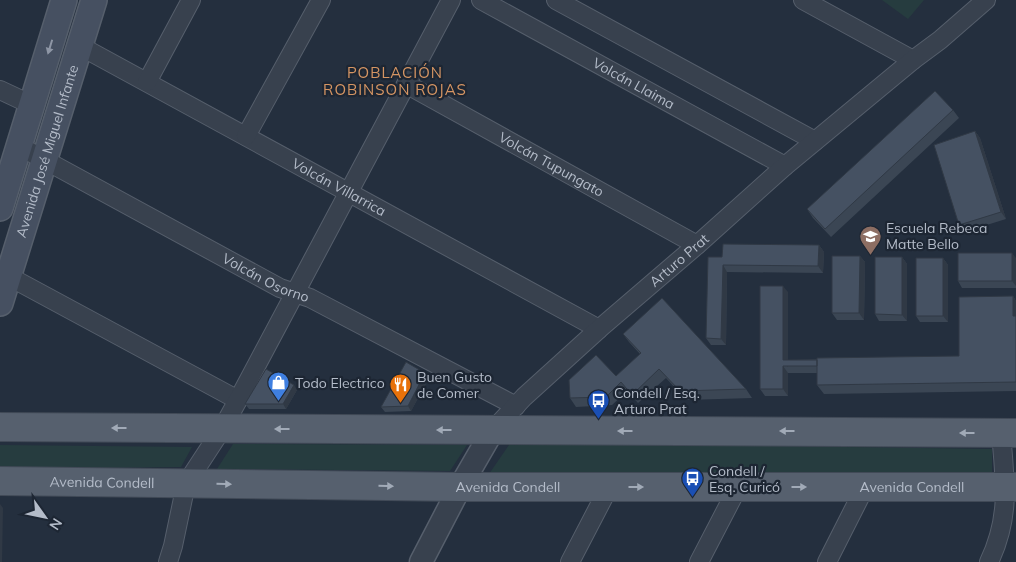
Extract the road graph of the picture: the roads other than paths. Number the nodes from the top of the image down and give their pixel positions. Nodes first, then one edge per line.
1 (64, 0) edge
2 (68, 0) edge
3 (191, 0) edge
4 (321, 0) edge
5 (451, 0) edge
6 (481, 0) edge
7 (556, 0) edge
8 (803, 0) edge
9 (986, 0) edge
10 (92, 5) edge
11 (80, 46) junction
12 (913, 60) junction
13 (147, 82) junction
14 (406, 84) junction
15 (0, 90) edge
16 (32, 105) junction
17 (246, 136) junction
18 (815, 141) junction
19 (19, 146) junction
20 (44, 160) junction
21 (785, 166) junction
22 (348, 192) junction
23 (0, 207) edge
24 (697, 244) junction
25 (8, 276) junction
26 (295, 293) junction
27 (0, 303) edge
28 (599, 329) junction
29 (238, 400) junction
30 (516, 406) junction
31 (0, 427) edge
32 (222, 429) junction
33 (493, 430) junction
34 (1009, 433) edge
35 (0, 481) edge
36 (186, 484) junction
37 (460, 487) junction
38 (609, 487) junction
39 (738, 487) junction
40 (865, 487) junction
41 (1011, 487) edge
42 (168, 562) edge
43 (421, 562) edge
44 (570, 562) edge
45 (699, 562) edge
46 (827, 562) edge
47 (989, 562) edge

1 -> 16 main road, Avenida José Miguel Infante
2 - 10 street
3 - 13 street
4 - 17 street
5 - 14 street
6 - 21 street, Volcán Llaima
7 - 18 street
8 - 12 street
9 - 12 street, Arturo Prat
10 - 11 main road, Avenida José Miguel Infante
11 - 13 street, Volcán Villarrica
11 - 20 main road, Avenida José Miguel Infante
12 - 18 street, Arturo Prat
13 - 17 street, Volcán Villarrica
14 - 22 street
14 - 24 street, Volcán Tupungato
15 - 16 street
16 - 19 main road, Avenida José Miguel Infante
17 - 22 street, Volcán Villarrica
18 - 21 street, Arturo Prat
19 - 20 street, Volcán Osorno
19 - 23 main road, Avenida José Miguel Infante
20 - 25 main road, Avenida José Miguel Infante
20 - 26 street, Volcán Osorno
21 - 24 street, Arturo Prat
22 - 26 street
22 - 28 street, Volcán Villarrica
24 - 28 street, Arturo Prat
25 - 27 main road, Avenida José Miguel Infante
25 - 29 street
26 - 29 street
26 - 30 street, Volcán Osorno
28 - 30 street, Arturo Prat
29 - 32 street
30 - 33 street, Arturo Prat
32 -> 31 main road
33 -> 32 main road
32 - 36 street
34 -> 33 main road
33 - 37 street, Arturo Prat
34 - 41 street
35 - 36 main road, Avenida Condell
36 -> 37 main road, Avenida Condell
36 - 42 street
37 - 38 main road, Avenida Condell
37 - 43 street, Arturo Prat
38 -> 39 main road, Avenida Condell
38 - 44 street
39 -> 40 main road, Avenida Condell
39 - 45 street
40 - 41 main road, Avenida Condell
40 - 46 street
41 - 47 street

